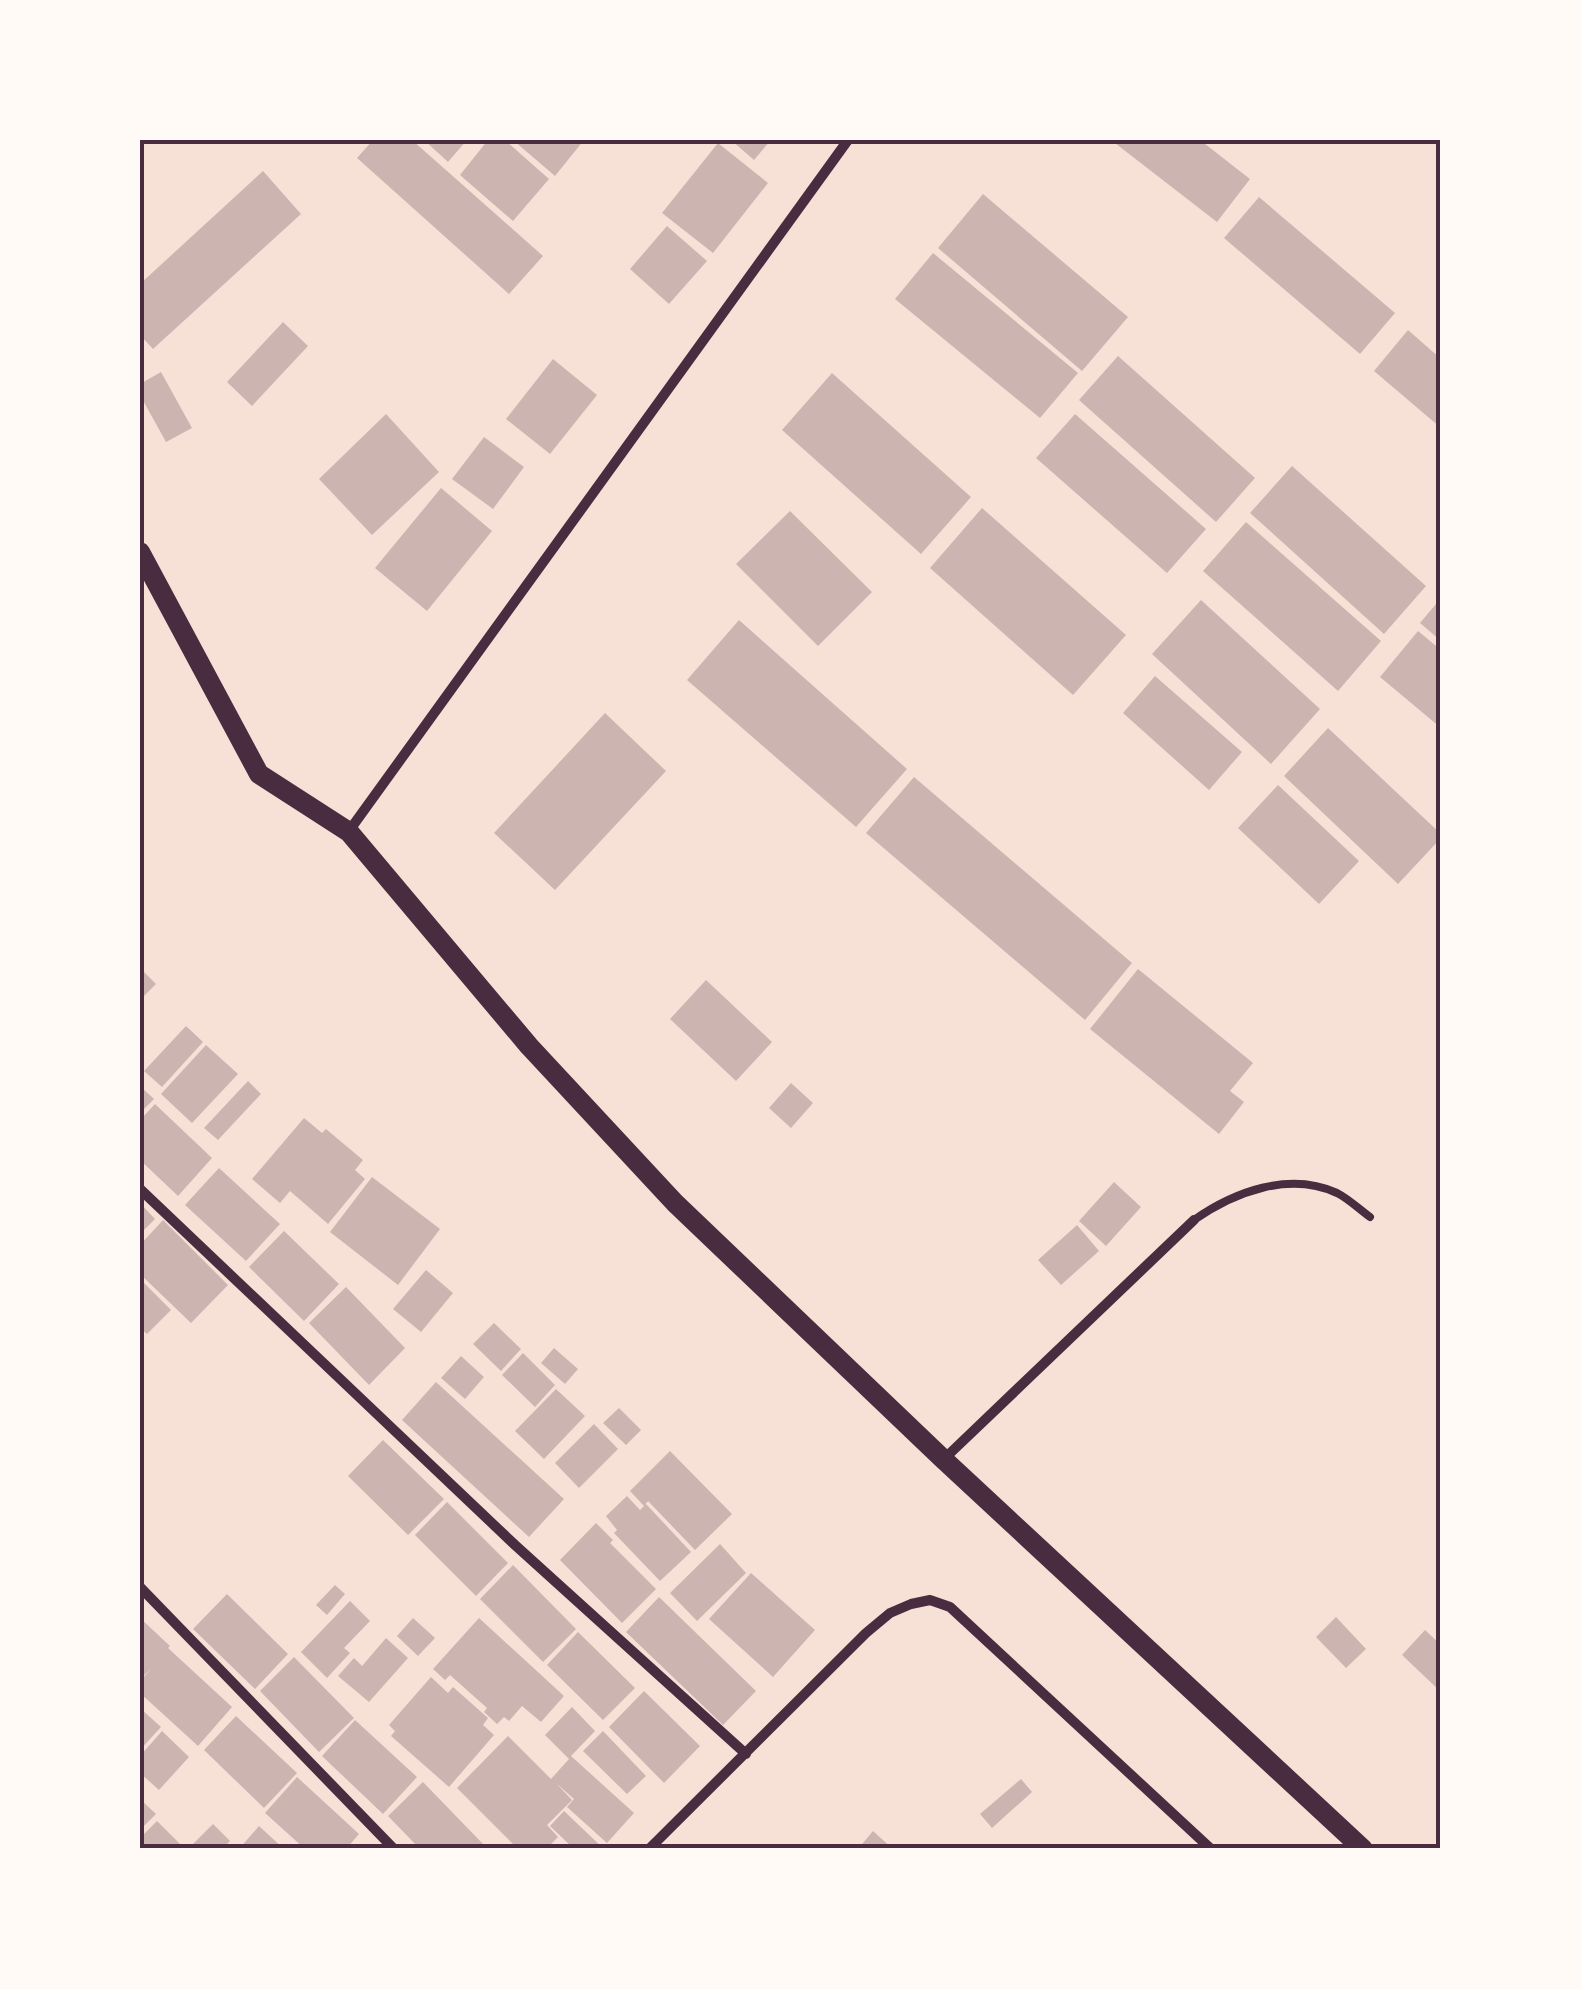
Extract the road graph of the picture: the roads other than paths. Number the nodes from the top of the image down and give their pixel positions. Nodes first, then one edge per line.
1 (848, 140) edge
2 (140, 552) edge
3 (348, 832) junction
4 (140, 1189) edge
5 (1370, 1217) dead end
6 (1194, 1220) joint
7 (944, 1460) junction
8 (140, 1587) edge
9 (746, 1754) junction
10 (394, 1849) edge
11 (650, 1849) edge
12 (1211, 1849) edge
13 (1361, 1849) edge

1 - 3 street
2 - 3 main road
3 - 7 main road
4 - 9 street
5 - 6 lane
6 - 7 street
7 - 13 main road
8 - 10 street
9 - 11 street
9 - 12 street

